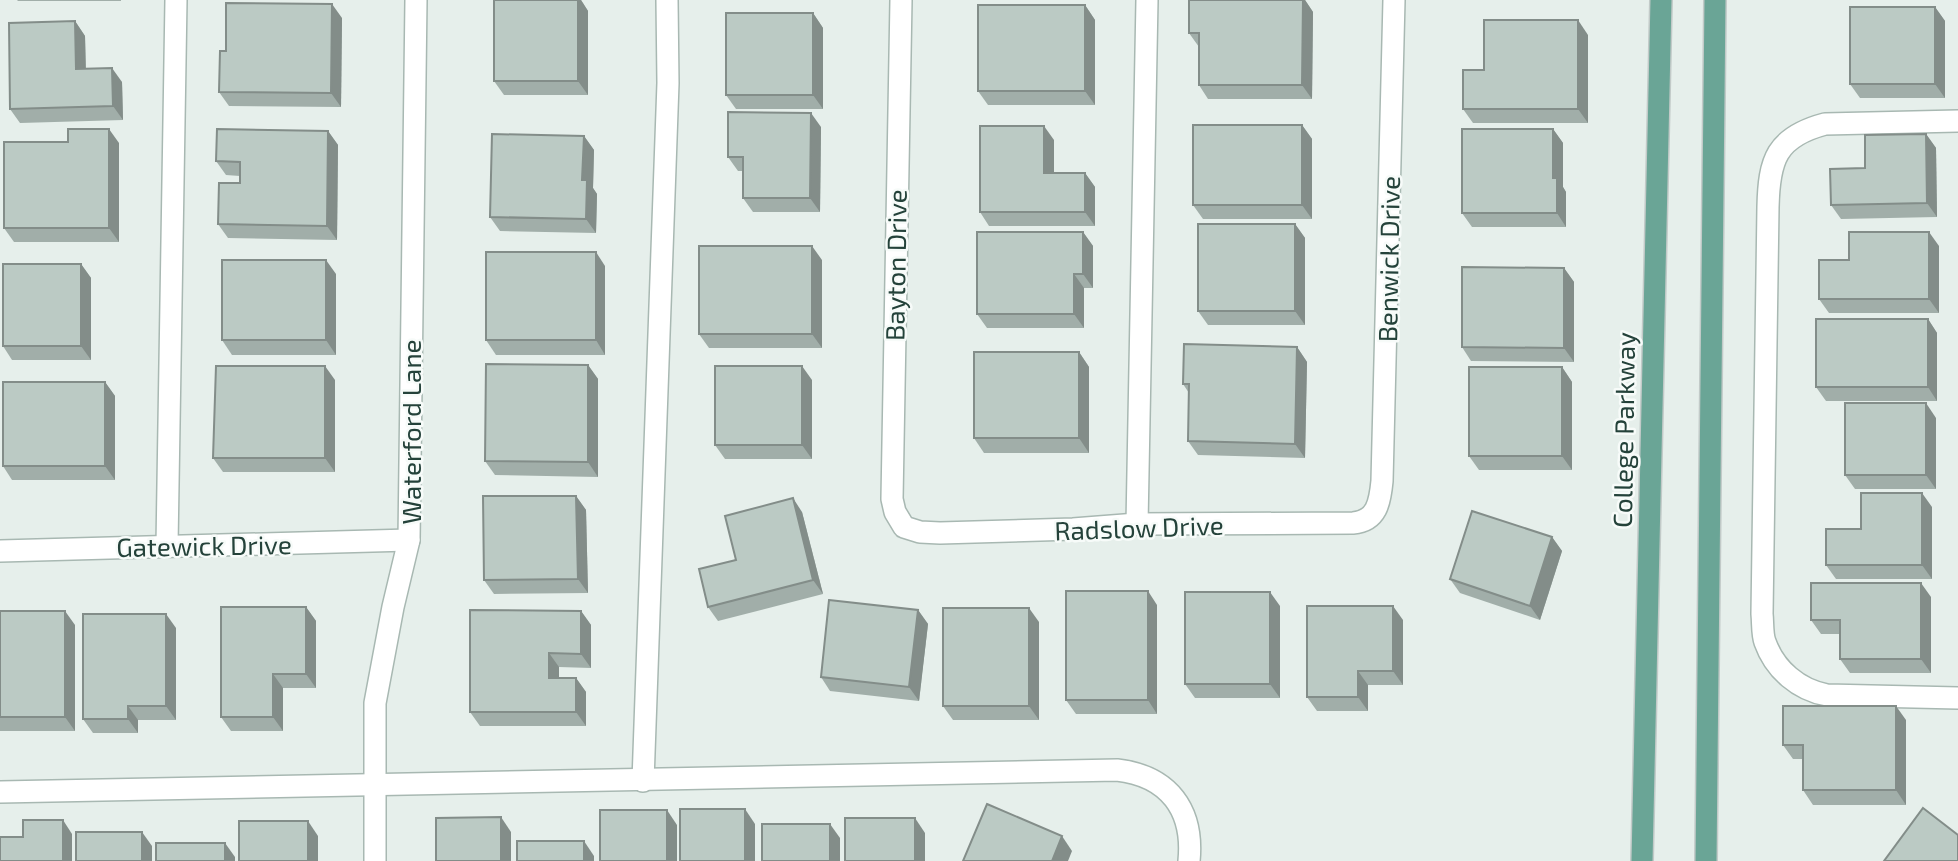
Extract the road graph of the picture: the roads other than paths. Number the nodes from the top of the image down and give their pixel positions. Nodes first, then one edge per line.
1 (176, 0) edge
2 (416, 0) edge
3 (667, 0) edge
4 (901, 0) edge
5 (1147, 0) edge
6 (1394, 0) edge
7 (1661, 0) edge
8 (1715, 0) edge
9 (1958, 121) edge
10 (1372, 516) joint
11 (1137, 524) junction
12 (904, 527) joint
13 (409, 540) junction
14 (167, 545) junction
15 (0, 551) edge
16 (1958, 698) edge
17 (643, 781) junction
18 (373, 785) junction
19 (0, 792) edge
20 (375, 861) edge
21 (1189, 861) edge
22 (1642, 861) edge
23 (1706, 861) edge

1 - 14 street
2 - 13 street, Waterford Lane
3 - 17 street
4 - 12 street, Bayton Drive
5 - 11 street
6 - 10 street, Benwick Drive
7 - 22 main road, College Parkway
8 - 23 main road
9 - 16 street
10 - 11 street, Radslow Drive
11 - 12 street, Radslow Drive
13 - 14 street, Gatewick Drive
13 - 18 street, Waterford Lane
14 - 15 street, Gatewick Drive
17 - 18 street
17 - 21 street
18 - 19 street
18 - 20 street, Waterford Lane

